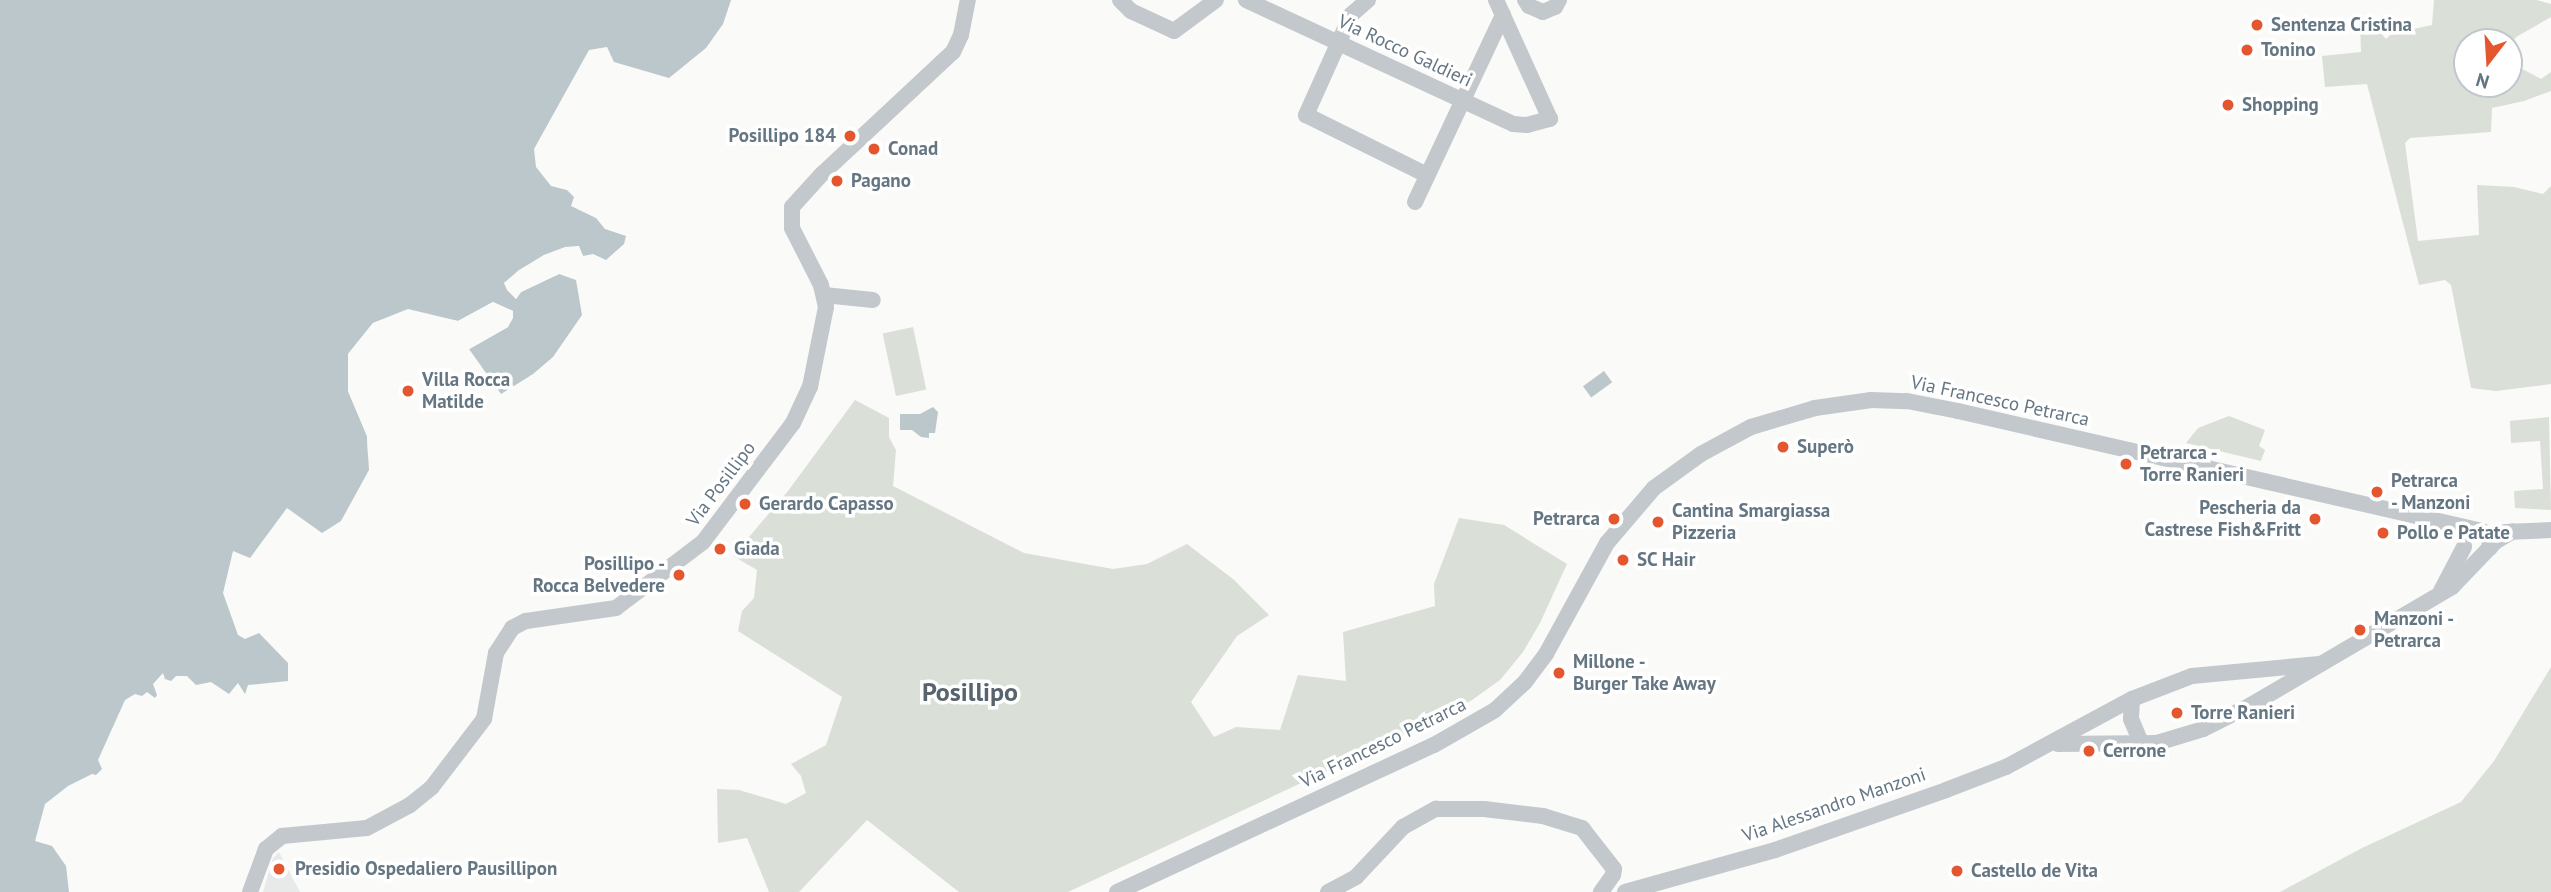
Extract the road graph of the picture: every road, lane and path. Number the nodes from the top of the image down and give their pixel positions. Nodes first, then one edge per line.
1 (968, 0) edge
2 (1120, 0) edge
3 (1216, 0) edge
4 (1246, 0) edge
5 (1368, 0) edge
6 (1525, 0) edge
7 (1559, 0) edge
8 (1499, 7) edge
9 (1338, 42) junction
10 (1462, 101) junction
11 (1427, 175) junction
12 (1415, 202) dead end
13 (824, 295) junction
14 (873, 300) dead end
15 (2416, 516) junction
16 (2478, 530) junction
17 (2551, 530) edge
18 (2513, 531) junction
19 (2464, 545) junction
20 (2485, 552) junction
21 (2434, 598) junction
22 (2319, 664) junction
23 (2238, 671) junction
24 (2132, 699) junction
25 (2258, 701) junction
26 (2141, 743) junction
27 (2052, 744) junction
28 (250, 892) edge
29 (1117, 892) edge
30 (1328, 892) edge
31 (1601, 892) edge
32 (1625, 892) edge

1 - 13 street, Via Posillipo
2 - 3 street
4 - 9 street, Via Rocco Galdieri
5 - 9 street
6 - 7 street
8 - 10 street
8 - 10 street, Via Rocco Galdieri
9 - 10 street, Via Rocco Galdieri
9 - 11 street
10 - 11 street
11 - 12 street
13 - 14 street
13 - 28 street, Via Posillipo
15 - 16 street, Via Francesco Petrarca
15 - 19 street, Via Francesco Petrarca
15 - 29 street, Via Francesco Petrarca
16 - 18 street
16 - 19 street
16 - 20 street
17 - 18 street
18 - 20 street, Via Alessandro Manzoni
19 - 20 street
19 - 21 street, Via Alessandro Manzoni
20 - 21 street, Via Alessandro Manzoni
21 - 22 street, Via Alessandro Manzoni
22 - 23 street, Via Alessandro Manzoni
22 - 25 street, Via Alessandro Manzoni
23 - 24 street, Via Alessandro Manzoni
23 - 25 street
24 - 26 street
24 - 27 street, Via Alessandro Manzoni
25 - 26 street, Via Alessandro Manzoni
26 - 27 street, Via Alessandro Manzoni
27 - 32 street, Via Alessandro Manzoni
30 - 31 street

